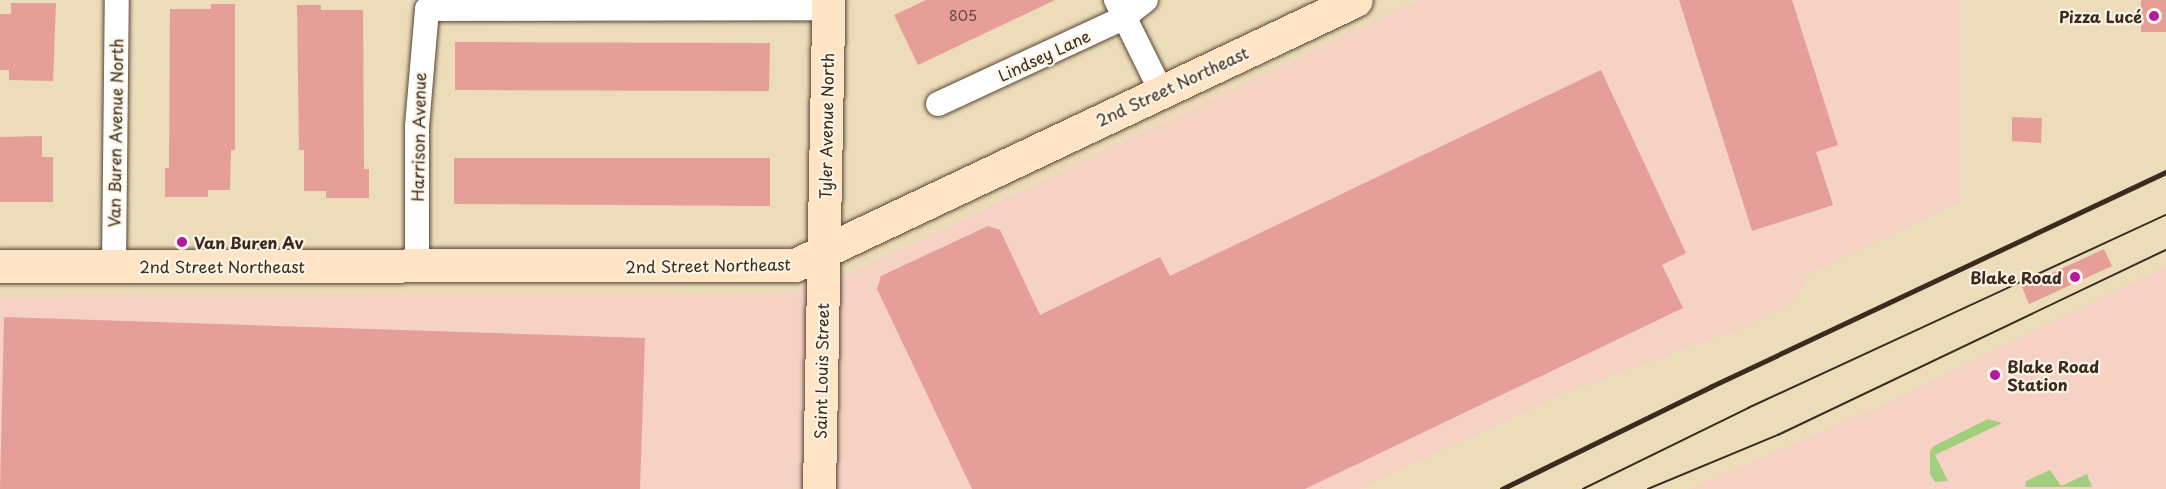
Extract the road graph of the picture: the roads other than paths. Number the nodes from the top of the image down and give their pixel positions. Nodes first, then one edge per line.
1 (117, 0) edge
2 (1146, 0) edge
3 (1356, 0) edge
4 (828, 4) edge
5 (1120, 9) edge
6 (1161, 91) junction
7 (938, 104) dead end
8 (824, 253) junction
9 (0, 266) edge
10 (114, 266) junction
11 (417, 266) junction
12 (819, 489) edge

1 - 10 street, Van Buren Avenue North
2 - 5 street, Lindsey Lane
3 - 6 street, 2nd Street Northeast
4 - 8 street, Tyler Avenue North
4 - 11 street, Harrison Avenue
5 - 6 street
5 - 7 street, Lindsey Lane
6 - 8 street, 2nd Street Northeast
8 - 11 street, 2nd Street Northeast
8 - 12 street, Saint Louis Street
9 - 10 street, 2nd Street Northeast
10 - 11 street, 2nd Street Northeast

